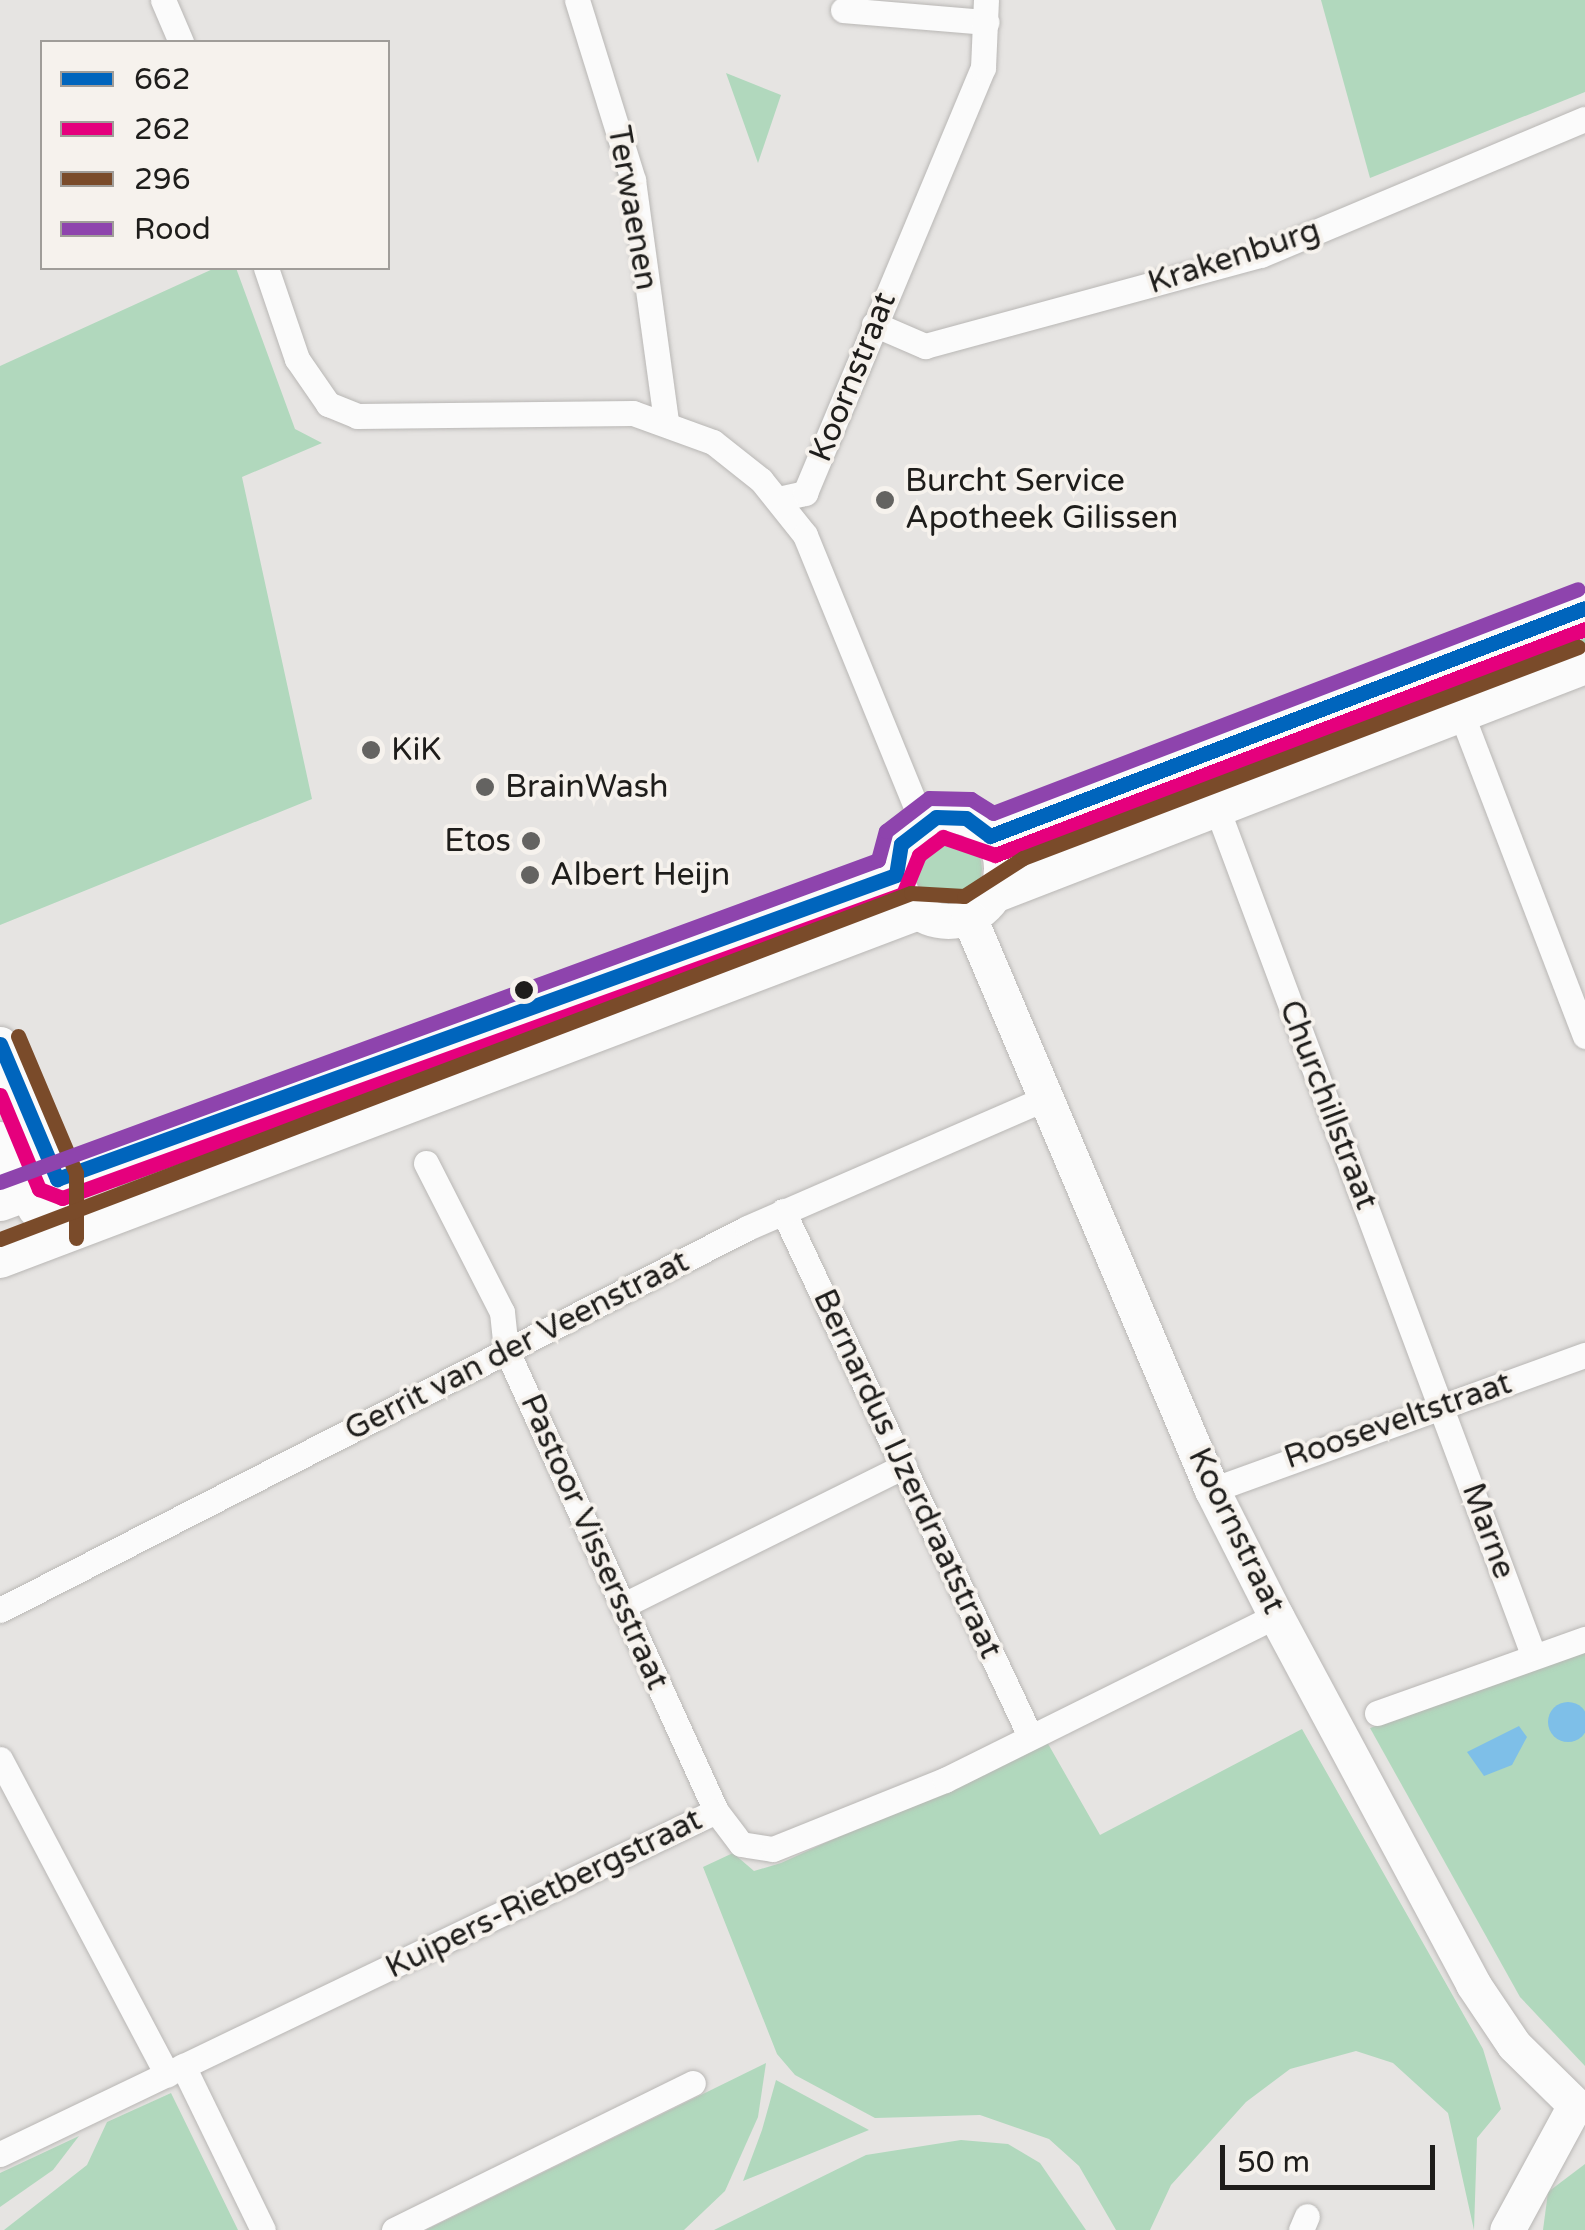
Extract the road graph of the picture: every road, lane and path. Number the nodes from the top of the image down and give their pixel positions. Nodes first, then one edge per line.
1 (163, 0) edge
2 (577, 0) edge
3 (843, 10) dead end
4 (986, 11) edge
5 (180, 40) edge
6 (1585, 120) edge
7 (267, 270) edge
8 (874, 324) junction
9 (666, 421) junction
10 (783, 498) junction
11 (1585, 608) edge
12 (1585, 666) edge
13 (1461, 713) junction
14 (1216, 806) junction
15 (922, 822) junction
16 (990, 836) junction
17 (896, 874) junction
18 (982, 906) junction
19 (918, 912) junction
20 (1585, 1036) edge
21 (0, 1044) edge
22 (1042, 1100) junction
23 (0, 1140) edge
24 (426, 1163) dead end
25 (57, 1179) junction
26 (11, 1198) edge
27 (783, 1211) junction
28 (56, 1238) junction
29 (0, 1260) edge
30 (506, 1350) junction
31 (1585, 1355) edge
32 (1441, 1405) junction
33 (904, 1466) junction
34 (1212, 1490) junction
35 (622, 1606) junction
36 (0, 1610) edge
37 (1276, 1616) junction
38 (1585, 1639) edge
39 (1534, 1656) junction
40 (1377, 1712) dead end
41 (1030, 1736) junction
42 (0, 1759) edge
43 (716, 1811) junction
44 (175, 2070) junction
45 (693, 2083) dead end
46 (1580, 2107) edge
47 (0, 2154) edge
48 (263, 2230) edge
49 (394, 2230) edge
50 (1507, 2230) edge

1 - 5 street
2 - 9 street, Terwaenen
3 - 4 street, Koornstraat
4 - 8 street, Koornstraat
6 - 8 street, Krakenburg
7 - 9 street
8 - 10 street, Koornstraat
9 - 10 street
10 - 15 street, Koornstraat
11 - 16 main road
12 - 13 main road
13 - 14 main road
13 - 20 street
14 - 18 main road
14 - 32 street, Churchillstraat
15 - 16 main road
15 - 17 main road
16 - 18 main road
17 - 19 main road
17 - 25 main road
18 - 19 main road
18 - 22 main road, Koornstraat
19 - 28 main road
21 - 25 main road
22 - 27 street, Gerrit van der Veenstraat
22 - 34 main road, Koornstraat
23 - 26 main road
24 - 30 street, Pastoor Vissersstraat
25 - 26 main road
25 - 28 main road
26 - 28 main road
27 - 30 street, Gerrit van der Veenstraat
27 - 33 street, Bernardus IJzerdraatstraat
28 - 29 main road
30 - 35 street, Pastoor Vissersstraat
30 - 36 street, Gerrit van der Veenstraat
31 - 32 street, Rooseveltstraat
32 - 34 street, Rooseveltstraat
32 - 39 street, Marne
33 - 35 street
33 - 41 street, Bernardus IJzerdraatstraat
34 - 37 main road, Koornstraat
35 - 43 street, Pastoor Vissersstraat
37 - 41 street, Kuipers-Rietbergstraat
37 - 46 main road, Koornstraat
38 - 39 street
39 - 40 street
41 - 43 street, Kuipers-Rietbergstraat
42 - 44 street
43 - 44 street, Kuipers-Rietbergstraat
44 - 47 street, Kuipers-Rietbergstraat
44 - 48 street
45 - 49 street
46 - 50 main road

